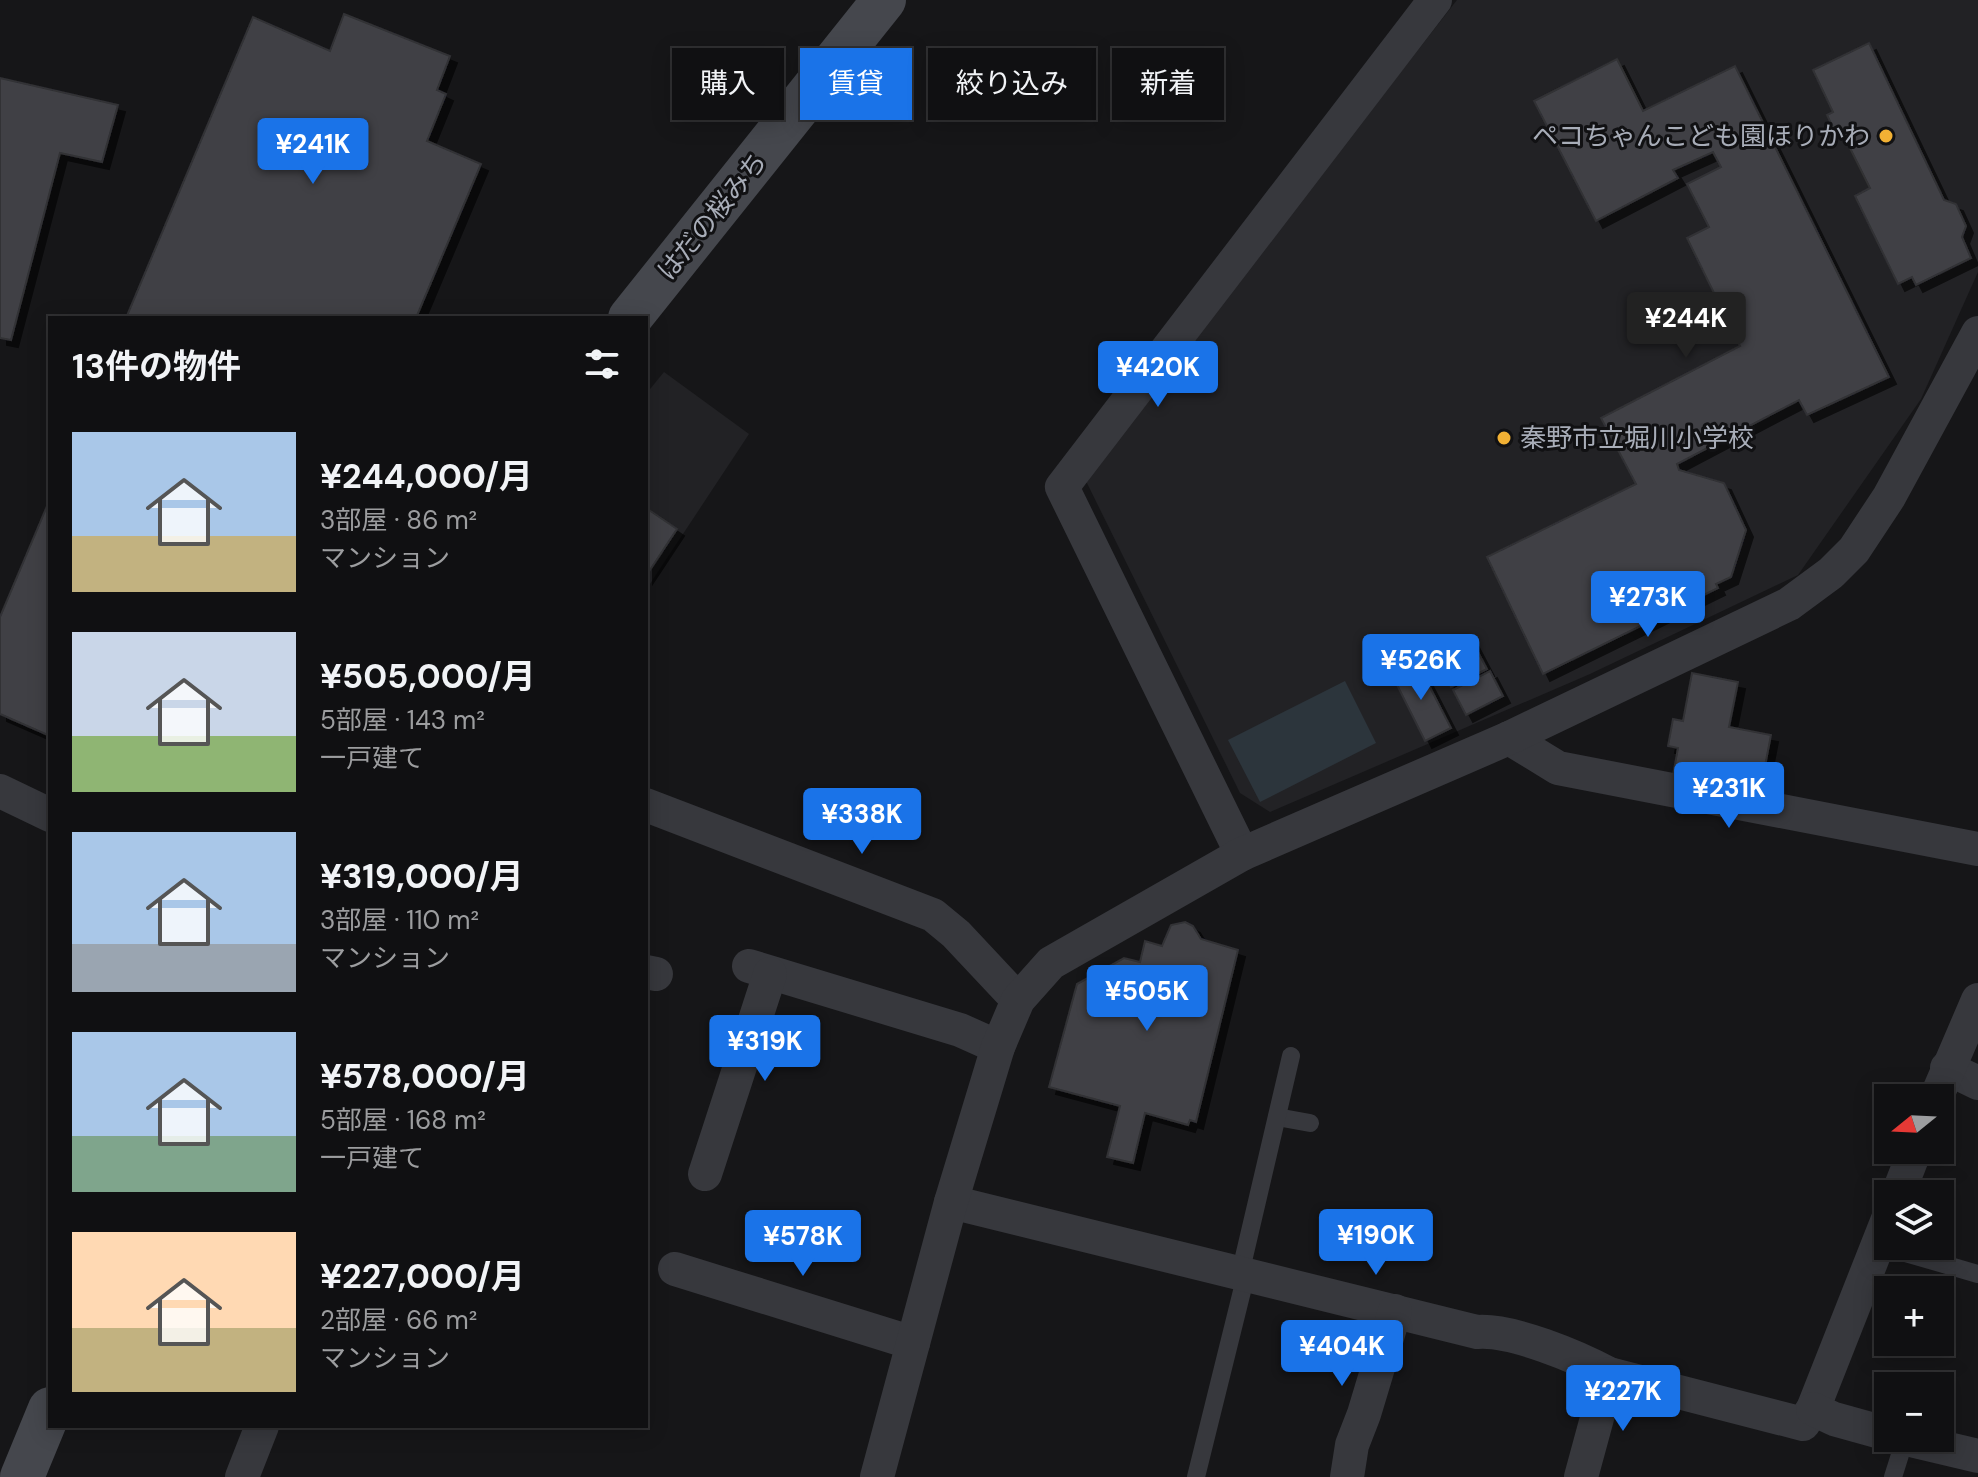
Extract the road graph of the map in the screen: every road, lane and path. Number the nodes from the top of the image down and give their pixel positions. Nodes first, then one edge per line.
1 (884, 0) edge
2 (1435, 0) edge
3 (632, 316) edge
4 (1978, 333) edge
5 (1509, 738) junction
6 (0, 791) edge
7 (648, 806) edge
8 (48, 814) edge
9 (1977, 847) edge
10 (1242, 854) junction
11 (1018, 1000) junction
12 (1978, 1000) edge
13 (998, 1047) junction
14 (1291, 1056) dead end
15 (1942, 1083) edge
16 (1978, 1083) edge
17 (1277, 1117) junction
18 (1310, 1123) dead end
19 (705, 1174) dead end
20 (951, 1202) junction
21 (1874, 1255) edge
22 (1946, 1260) edge
23 (675, 1269) dead end
24 (1243, 1274) junction
25 (1978, 1274) edge
26 (1395, 1311) junction
27 (913, 1343) junction
28 (1609, 1374) junction
29 (1813, 1409) junction
30 (48, 1414) edge
31 (261, 1428) edge
32 (1874, 1430) edge
33 (1954, 1450) edge
34 (1900, 1452) edge
35 (1978, 1456) edge
36 (22, 1477) edge
37 (242, 1477) edge
38 (877, 1477) edge
39 (1196, 1477) edge
40 (1347, 1477) edge
41 (1581, 1477) edge
42 (1893, 1477) edge

1 - 3 main road, はだの桜みち
2 - 10 street
4 - 5 street
5 - 9 street
5 - 10 street
6 - 8 street
7 - 11 street
10 - 11 street
11 - 13 street
12 - 15 street
13 - 19 street
13 - 20 street
14 - 17 lane
15 - 16 street
17 - 18 lane
17 - 24 lane
20 - 24 street
20 - 27 street
21 - 29 street
22 - 25 lane
23 - 27 street
24 - 26 street
24 - 39 lane
26 - 28 street
26 - 40 street
27 - 38 street
28 - 29 street
28 - 41 street
29 - 32 street
30 - 36 main road
31 - 37 street
33 - 35 street
34 - 42 lane

